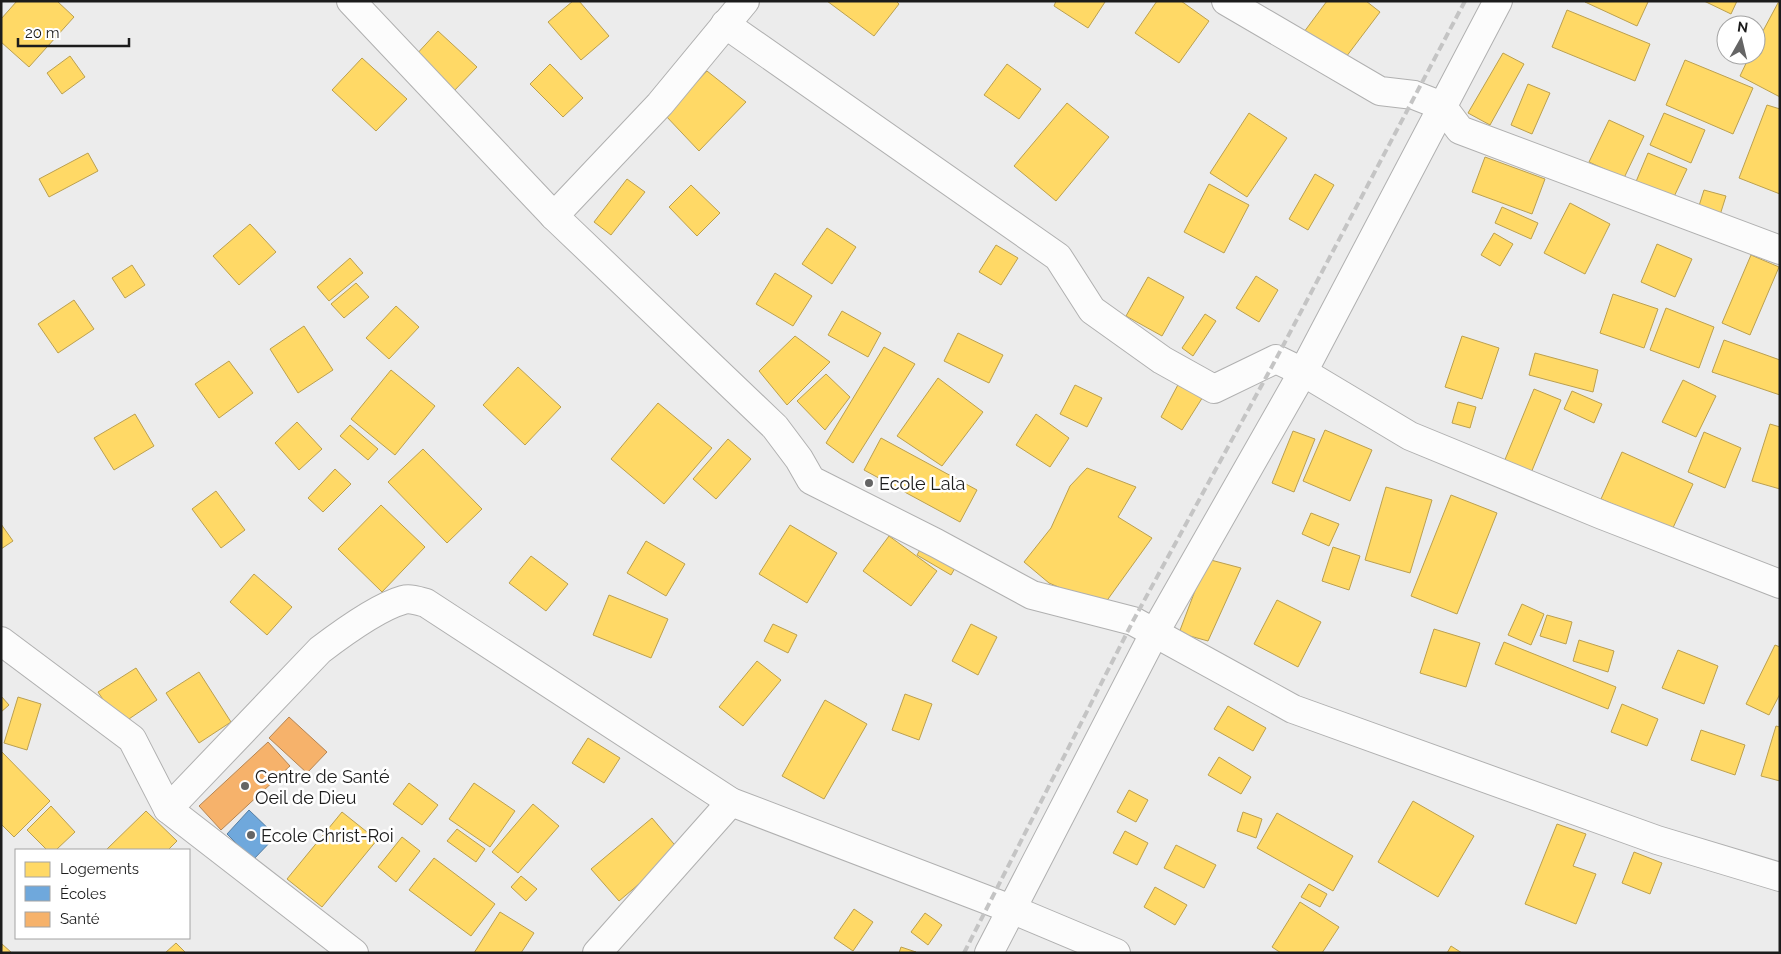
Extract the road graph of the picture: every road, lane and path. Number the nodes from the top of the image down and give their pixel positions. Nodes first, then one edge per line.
1 (351, 1) edge
2 (746, 1) edge
3 (1226, 1) edge
4 (1498, 1) edge
5 (725, 24) junction
6 (1442, 106) junction
7 (554, 216) junction
8 (1780, 250) edge
9 (1303, 372) junction
10 (1780, 584) edge
11 (1155, 632) junction
12 (1, 641) edge
13 (731, 802) junction
14 (168, 808) junction
15 (1780, 877) edge
16 (1012, 909) junction
17 (354, 953) edge
18 (596, 953) edge
19 (990, 953) edge
20 (1116, 953) edge

1 - 7 street
2 - 5 street
3 - 6 street
4 - 6 street
5 - 7 street
5 - 9 street
6 - 8 street
6 - 9 street
7 - 11 street
9 - 10 street
9 - 11 street
11 - 15 street
11 - 16 street
12 - 14 street
13 - 14 street
13 - 16 street
13 - 18 street
14 - 17 street
16 - 19 street
16 - 20 street

